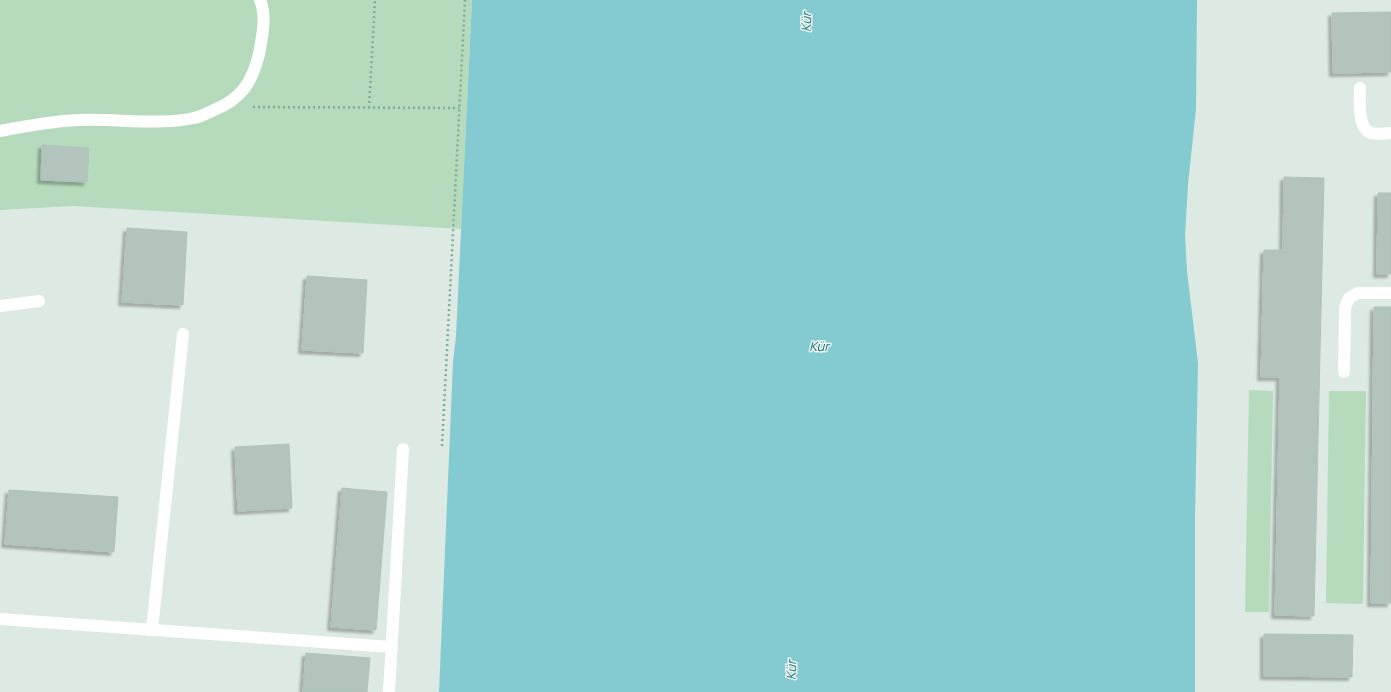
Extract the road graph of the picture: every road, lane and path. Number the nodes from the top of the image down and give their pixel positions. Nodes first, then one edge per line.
1 (260, 0) edge
2 (375, 0) edge
3 (465, 0) edge
4 (1360, 88) dead end
5 (223, 106) junction
6 (369, 108) junction
7 (459, 108) junction
8 (0, 131) edge
9 (1391, 133) edge
10 (1391, 293) edge
11 (39, 301) dead end
12 (0, 306) edge
13 (182, 334) dead end
14 (1344, 372) dead end
15 (442, 446) dead end
16 (403, 450) dead end
17 (0, 619) edge
18 (152, 630) junction
19 (392, 647) junction
20 (389, 692) edge

1 - 5 street
2 - 6 path
3 - 7 path
4 - 9 street
5 - 6 path
5 - 8 street
6 - 7 path
7 - 15 path
10 - 14 street
11 - 12 street
13 - 18 street
16 - 19 street
17 - 18 street
18 - 19 street
19 - 20 street

